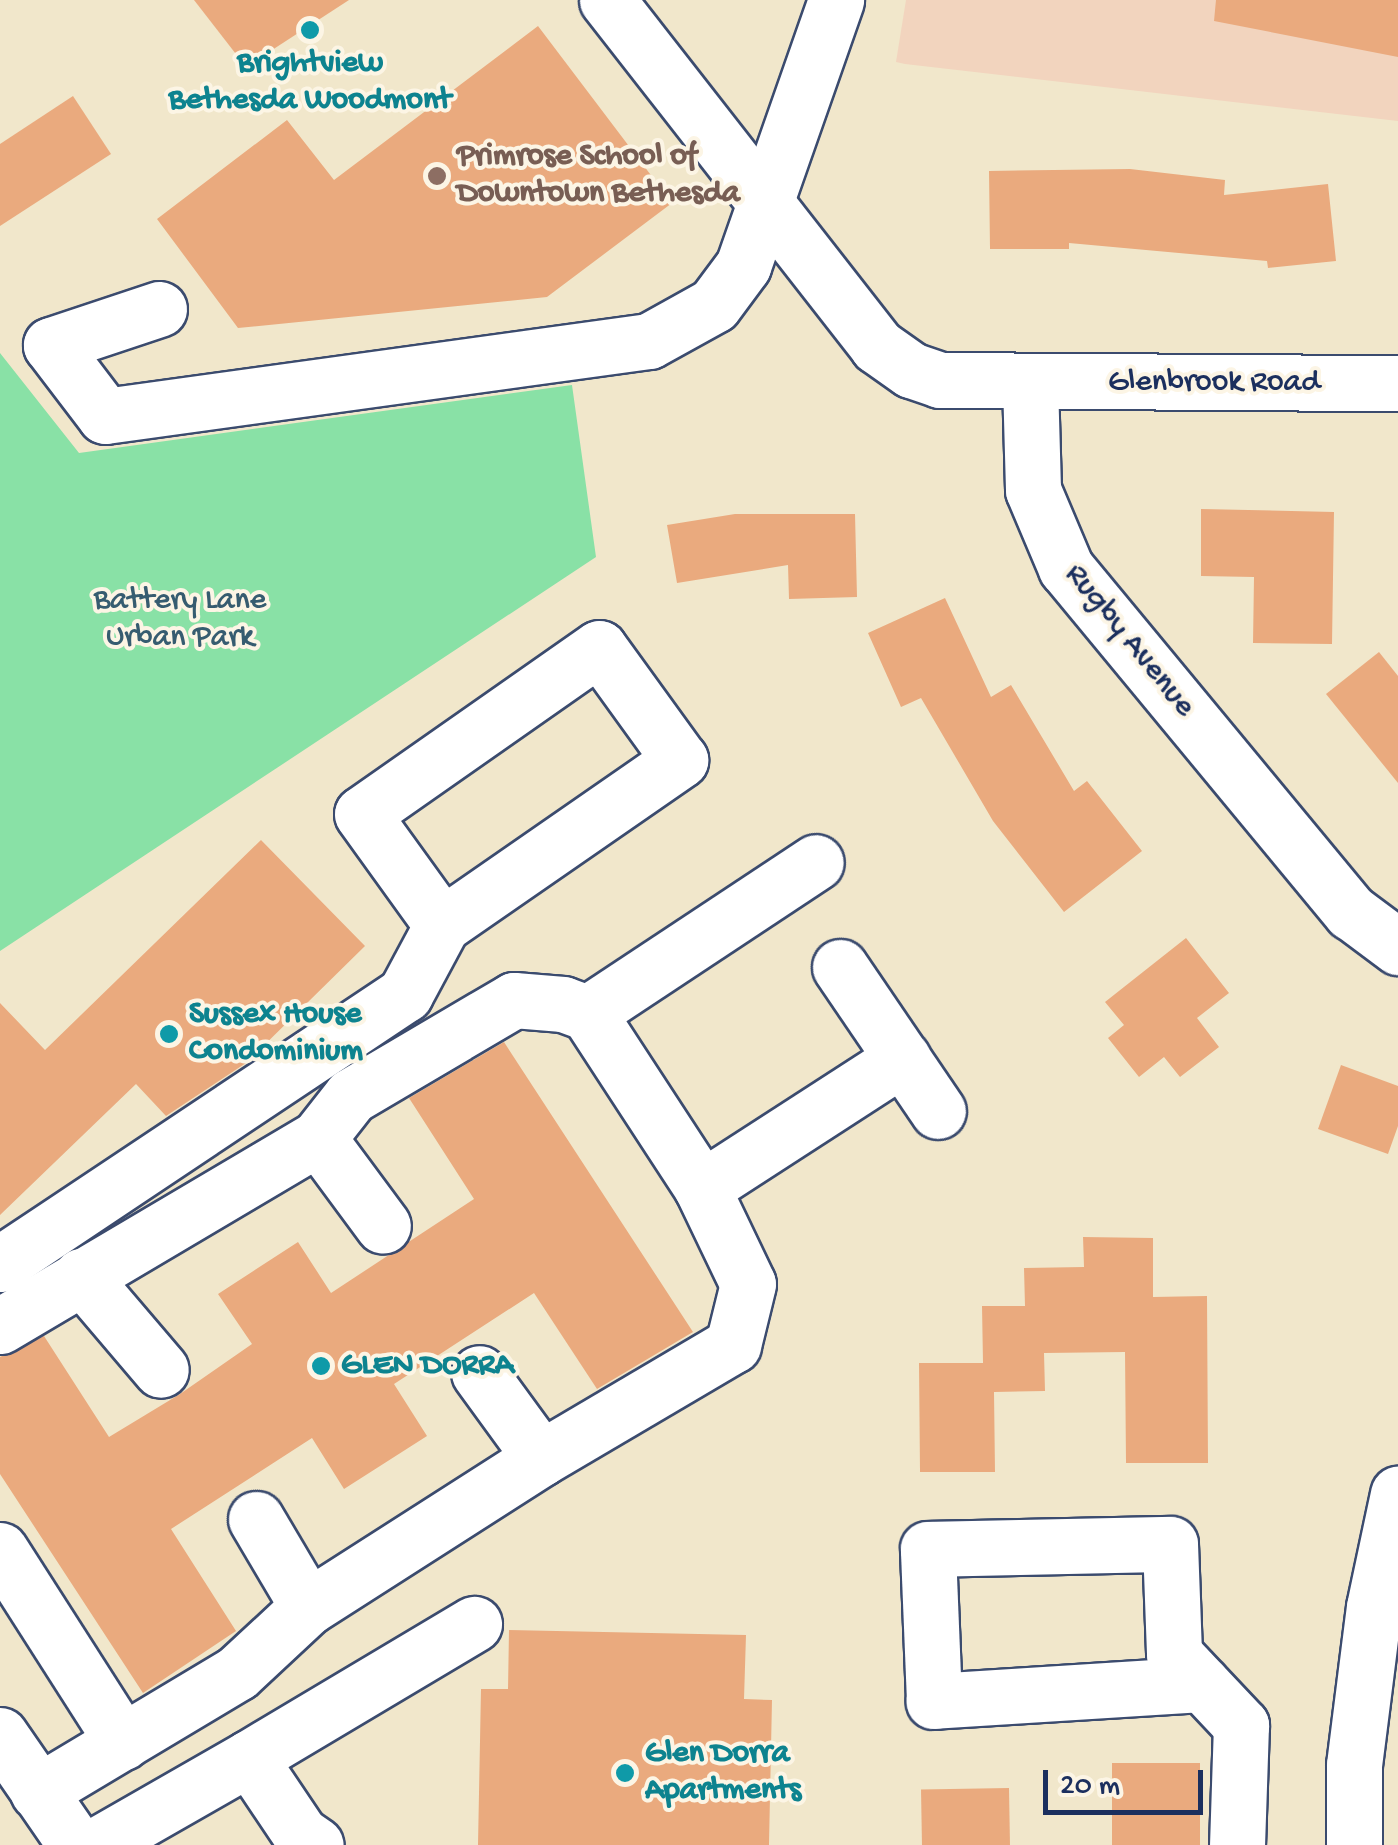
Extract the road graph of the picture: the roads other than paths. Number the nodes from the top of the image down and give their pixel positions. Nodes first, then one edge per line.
1 (607, 0) edge
2 (836, 0) edge
3 (768, 204) junction
4 (160, 309) dead end
5 (1030, 382) junction
6 (1398, 383) edge
7 (816, 862) dead end
8 (442, 924) junction
9 (1398, 947) edge
10 (840, 968) dead end
11 (588, 1014) junction
12 (903, 1058) junction
13 (938, 1111) dead end
14 (318, 1138) junction
15 (702, 1188) junction
16 (383, 1226) dead end
17 (0, 1264) edge
18 (80, 1276) junction
19 (0, 1326) edge
20 (161, 1370) dead end
21 (479, 1373) dead end
22 (541, 1458) junction
23 (1398, 1494) edge
24 (256, 1518) dead end
25 (0, 1550) edge
26 (308, 1607) junction
27 (474, 1624) dead end
28 (1202, 1684) junction
29 (123, 1742) junction
30 (249, 1758) junction
31 (15, 1767) edge
32 (76, 1845) edge
33 (97, 1845) edge
34 (316, 1845) edge
35 (1237, 1845) edge
36 (1354, 1845) edge

1 - 3 street
2 - 3 street
3 - 4 street
3 - 5 street
5 - 6 street, Glenbrook Road
5 - 9 street, Rugby Avenue
7 - 11 street
8 - 8 street
8 - 17 street
10 - 12 street
11 - 14 street
11 - 15 street
12 - 13 street
12 - 15 street
14 - 16 street
14 - 18 street
15 - 22 street
18 - 19 street
18 - 20 street
21 - 22 street
22 - 26 street
23 - 36 street
24 - 26 street
25 - 29 street
26 - 29 street
27 - 30 street
28 - 28 street
28 - 35 street
29 - 31 street
30 - 33 street
30 - 34 street
31 - 32 street

